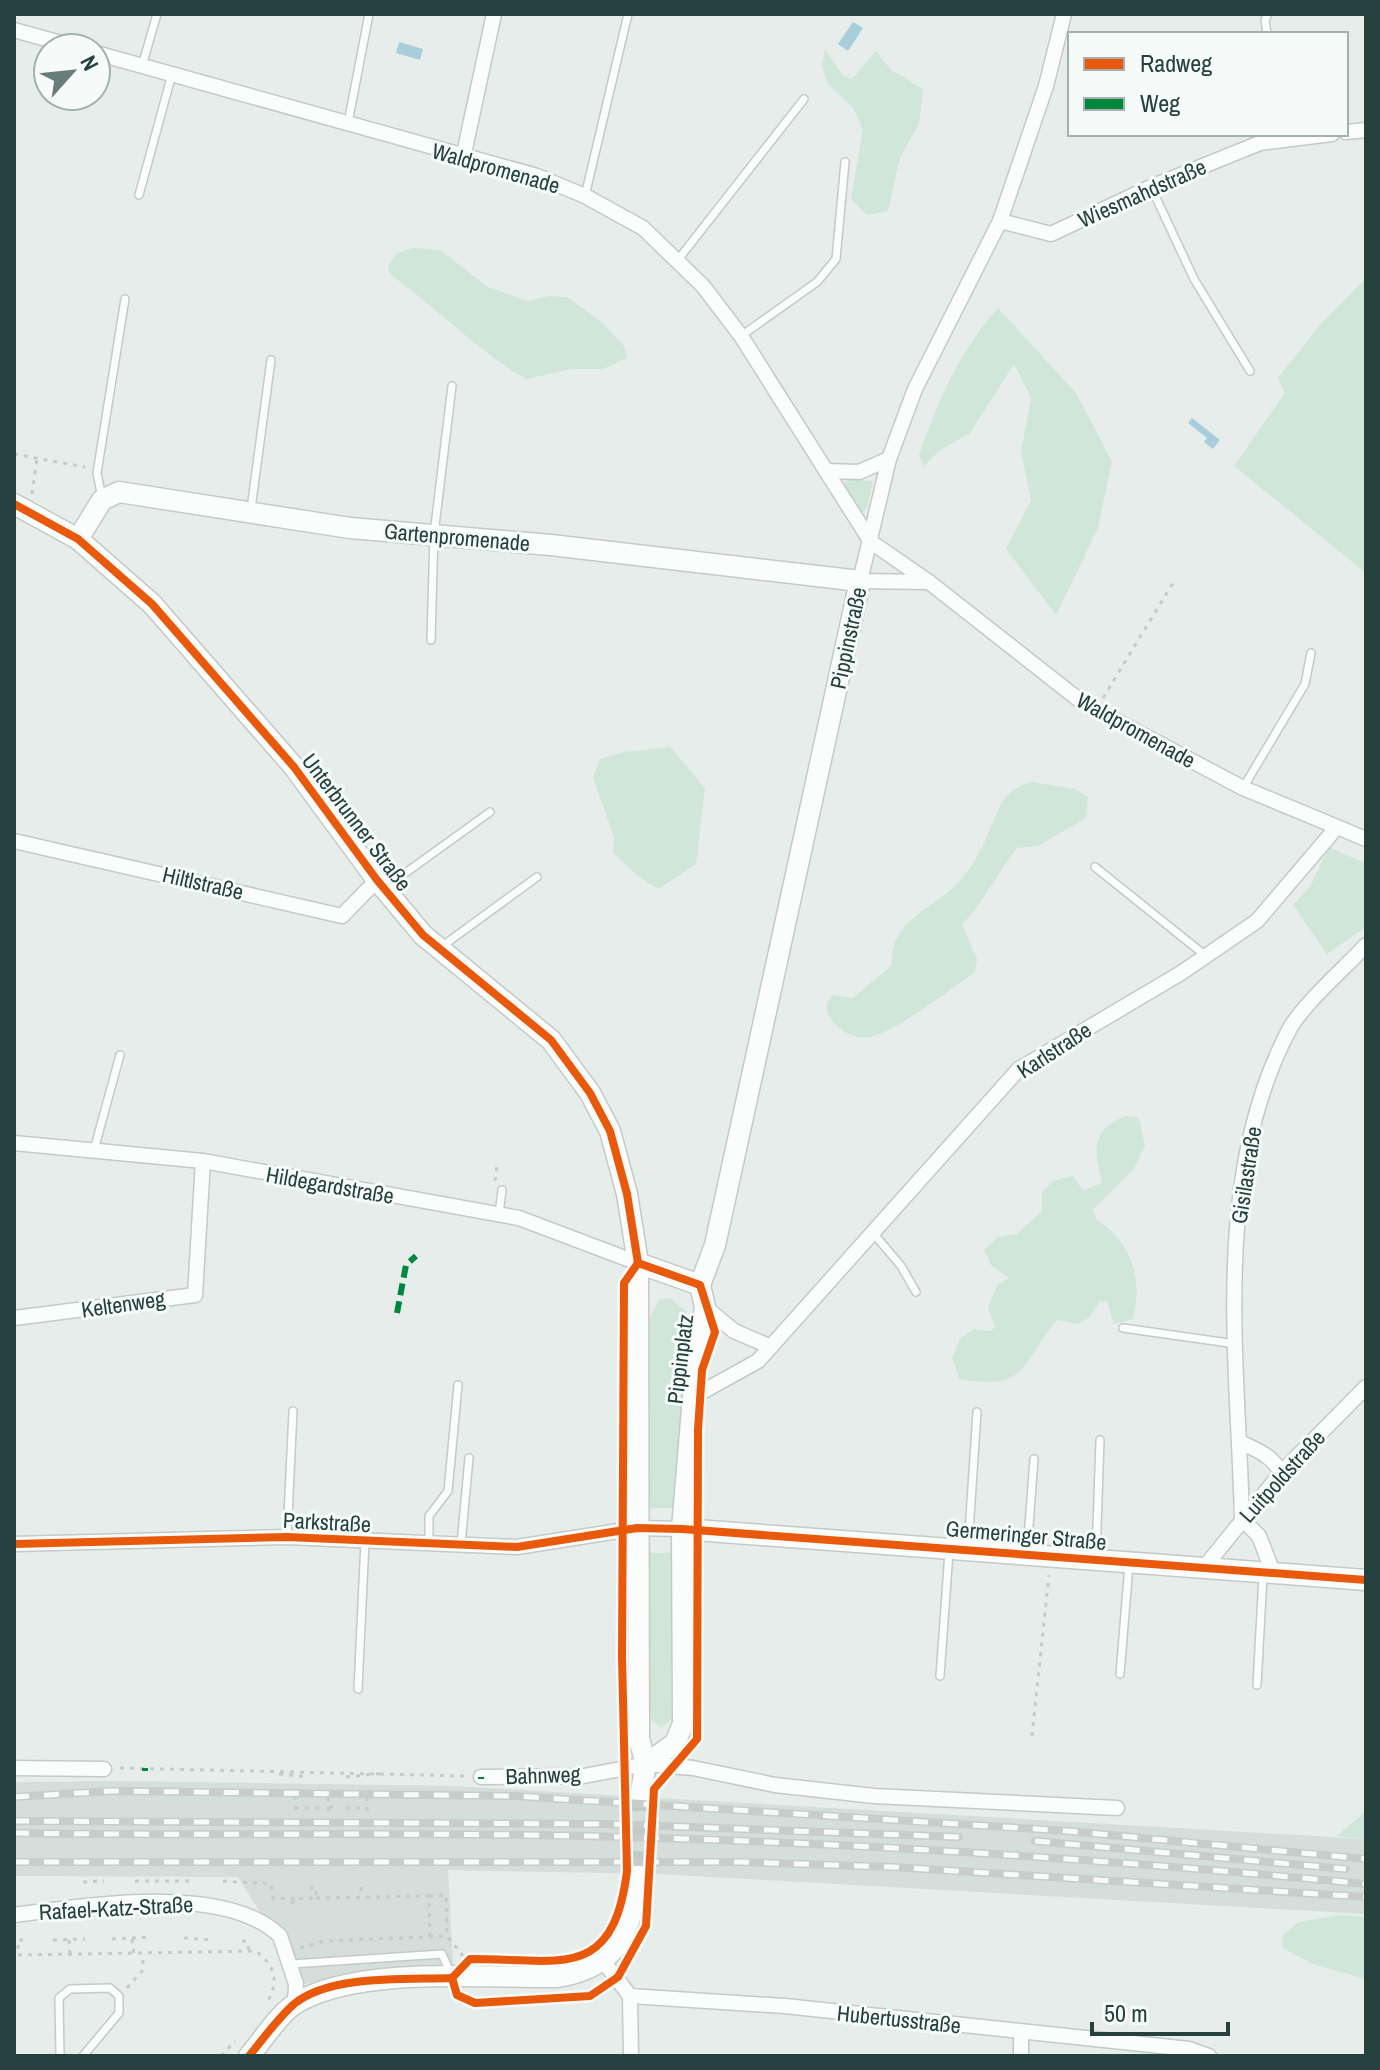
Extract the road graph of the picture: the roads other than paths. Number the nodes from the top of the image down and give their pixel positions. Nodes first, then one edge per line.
1 (157, 14) edge
2 (369, 14) edge
3 (494, 14) edge
4 (628, 14) edge
5 (1064, 14) edge
6 (112, 58) edge
7 (142, 66) junction
8 (172, 74) junction
9 (804, 99) dead end
10 (348, 125) junction
11 (1304, 136) edge
12 (463, 158) junction
13 (845, 162) dead end
14 (1151, 187) junction
15 (139, 195) dead end
16 (585, 196) junction
17 (1000, 221) junction
18 (677, 261) junction
19 (125, 299) dead end
20 (741, 336) junction
21 (271, 360) dead end
22 (1250, 371) dead end
23 (452, 386) dead end
24 (889, 459) junction
25 (826, 471) junction
26 (102, 500) junction
27 (22, 508) edge
28 (251, 515) junction
29 (434, 534) junction
30 (78, 539) junction
31 (871, 542) junction
32 (860, 581) junction
33 (929, 582) junction
34 (431, 640) dead end
35 (1311, 653) dead end
36 (1243, 788) junction
37 (490, 812) dead end
38 (1337, 827) junction
39 (1366, 839) edge
40 (14, 841) edge
41 (1095, 867) dead end
42 (537, 877) dead end
43 (381, 885) junction
44 (1366, 945) edge
45 (439, 948) junction
46 (1206, 956) junction
47 (120, 1055) dead end
48 (14, 1143) edge
49 (94, 1151) junction
50 (203, 1161) junction
51 (502, 1190) dead end
52 (627, 1194) joint
53 (499, 1214) junction
54 (874, 1234) junction
55 (638, 1263) junction
56 (700, 1285) junction
57 (916, 1292) dead end
58 (705, 1307) junction
59 (14, 1318) edge
60 (1123, 1328) dead end
61 (1238, 1344) junction
62 (771, 1347) junction
63 (458, 1385) dead end
64 (1366, 1387) edge
65 (693, 1397) junction
66 (293, 1411) dead end
67 (977, 1412) dead end
68 (1100, 1440) dead end
69 (1240, 1442) junction
70 (469, 1458) dead end
71 (1034, 1459) dead end
72 (1281, 1473) junction
73 (1242, 1519) junction
74 (637, 1528) junction
75 (682, 1529) junction
76 (287, 1537) junction
77 (365, 1541) junction
78 (14, 1544) edge
79 (429, 1545) junction
80 (461, 1546) junction
81 (958, 1547) junction
82 (1027, 1553) junction
83 (1096, 1560) junction
84 (1130, 1563) junction
85 (1202, 1570) junction
86 (1268, 1574) junction
87 (1366, 1580) edge
88 (1120, 1674) dead end
89 (940, 1676) dead end
90 (1257, 1685) dead end
91 (358, 1689) dead end
92 (646, 1764) junction
93 (14, 1768) edge
94 (104, 1769) road end
95 (481, 1777) road end
96 (640, 1797) tunnel mouth
97 (1117, 1808) dead end
98 (638, 1871) tunnel mouth
99 (14, 1915) edge
100 (289, 1960) junction
101 (604, 1962) junction
102 (452, 1978) junction
103 (630, 1996) junction
104 (295, 2003) junction
105 (1021, 2032) junction
106 (60, 2056) edge
107 (83, 2056) edge
108 (249, 2056) edge
109 (631, 2056) edge
110 (1021, 2056) edge
111 (1209, 2056) edge

1 - 7 lane
2 - 10 lane
3 - 12 street
4 - 16 lane
5 - 17 street, Pippinstraße
6 - 7 street, Waldpromenade
7 - 8 street, Waldpromenade
8 - 10 street, Waldpromenade
8 - 15 lane
9 - 18 lane
10 - 12 street, Waldpromenade
11 - 14 street, Wiesmahdstraße
12 - 16 street, Waldpromenade
13 - 20 lane
14 - 17 street, Wiesmahdstraße
14 - 22 lane
16 - 18 street, Waldpromenade
17 - 24 street, Pippinstraße
18 - 20 street, Waldpromenade
19 - 26 lane
20 - 25 street, Waldpromenade
21 - 28 lane
23 - 29 lane
24 - 25 street
24 - 31 street, Pippinstraße
25 - 31 street, Waldpromenade
26 - 28 street, Gartenpromenade
26 - 30 street
27 - 30 street, Unterbrunner Straße
28 - 29 street, Gartenpromenade
29 - 32 street, Gartenpromenade
29 - 34 lane
30 - 43 street, Unterbrunner Straße
31 - 32 street, Pippinstraße
31 - 33 street, Waldpromenade
32 - 33 street
32 - 56 street, Pippinstraße
33 - 36 street, Waldpromenade
35 - 36 lane
36 - 38 street, Waldpromenade
37 - 43 lane
38 - 39 street, Waldpromenade
38 - 46 street, Karlstraße
40 - 43 street, Hiltlstraße
41 - 46 lane
42 - 45 lane
43 - 45 street, Unterbrunner Straße
44 - 61 street, Gisilastraße
45 - 52 street, Unterbrunner Straße
46 - 54 street, Karlstraße
47 - 49 lane
48 - 49 street, Hildegardstraße
49 - 50 street, Hildegardstraße
50 - 53 street, Hildegardstraße
50 - 59 street, Keltenweg
51 - 53 lane
52 - 55 street, Pippinplatz
53 - 55 street, Hildegardstraße
54 - 57 lane
54 - 62 street, Karlstraße
55 - 56 street, Pippinplatz
55 - 74 street, Pippinplatz
56 - 58 street, Pippinplatz
58 - 62 street
58 - 65 street, Pippinplatz
60 - 61 lane
61 - 69 street, Gisilastraße
62 - 65 street, Karlstraße
63 - 79 lane
64 - 72 street, Luitpoldstraße
65 - 75 street, Pippinplatz
66 - 76 lane
67 - 81 lane
68 - 83 lane
69 - 72 street
69 - 73 street, Gisilastraße
70 - 80 lane
71 - 82 lane
72 - 73 street, Luitpoldstraße
73 - 85 street, Luitpoldstraße
73 - 86 street
74 - 75 street
74 - 80 street, Parkstraße
74 - 92 street, Pippinplatz
75 - 81 street, Germeringer Straße
75 - 92 street, Pippinplatz
76 - 77 street, Parkstraße
76 - 78 street, Parkstraße
77 - 79 street, Parkstraße
77 - 91 lane
79 - 80 street, Parkstraße
81 - 82 street, Germeringer Straße
81 - 89 lane
82 - 83 street, Germeringer Straße
83 - 84 street, Germeringer Straße
84 - 85 street, Germeringer Straße
84 - 88 lane
85 - 86 street, Germeringer Straße
86 - 87 street, Germeringer Straße
86 - 90 lane
92 - 95 street, Bahnweg
92 - 96 street, Pippinplatz
92 - 97 street, Bahnweg
93 - 94 street
98 - 101 street
99 - 100 street, Rafael-Katz-Straße
100 - 102 lane
100 - 104 street
101 - 102 street
101 - 103 street
102 - 104 street
103 - 105 street, Hubertusstraße
103 - 109 street
104 - 108 street
105 - 110 street
105 - 111 street, Hubertusstraße
106 - 107 lane

